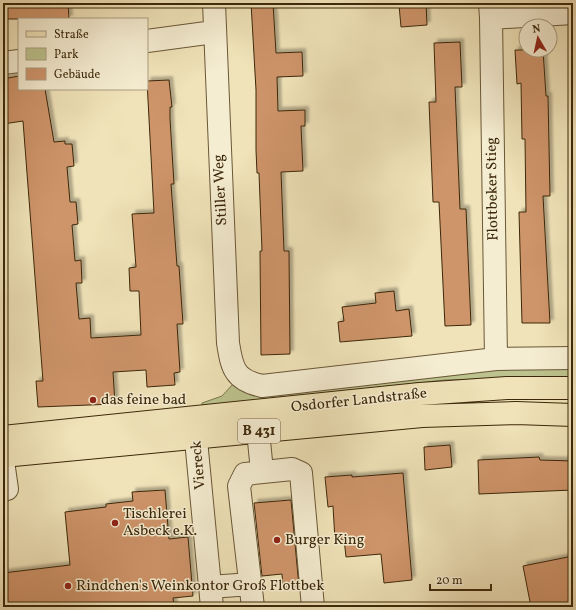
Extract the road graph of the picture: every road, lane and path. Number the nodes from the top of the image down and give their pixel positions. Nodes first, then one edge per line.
1 (214, 3) edge
2 (490, 11) edge
3 (573, 13) edge
4 (214, 32) junction
5 (148, 41) edge
6 (18, 61) edge
7 (3, 63) edge
8 (573, 358) edge
9 (496, 359) junction
10 (238, 374) joint
11 (573, 388) edge
12 (573, 415) edge
13 (195, 428) junction
14 (258, 431) junction
15 (3, 437) edge
16 (3, 456) edge
17 (3, 461) edge
18 (262, 471) junction
19 (7, 489) dead end
20 (251, 584) junction
21 (211, 597) edge
22 (253, 607) edge
23 (313, 607) edge

1 - 4 street, Stiller Weg
2 - 3 street
2 - 9 street, Flottbeker Stieg
4 - 5 street
4 - 10 street, Stiller Weg
6 - 7 street
8 - 9 street, Osdorfer Landstraße
9 - 10 street, Osdorfer Landstraße
11 - 13 main road, Osdorfer Landstraße / B 431
12 - 14 main road, Osdorfer Landstraße / B 431
13 - 14 main road, Osdorfer Landstraße / B 431
13 - 15 main road, Osdorfer Landstraße / B 431
13 - 16 main road, Osdorfer Landstraße / B 431
13 - 21 street, Viereck
14 - 18 street
17 - 19 street
18 - 20 street
18 - 23 street
20 - 21 street
20 - 22 street

